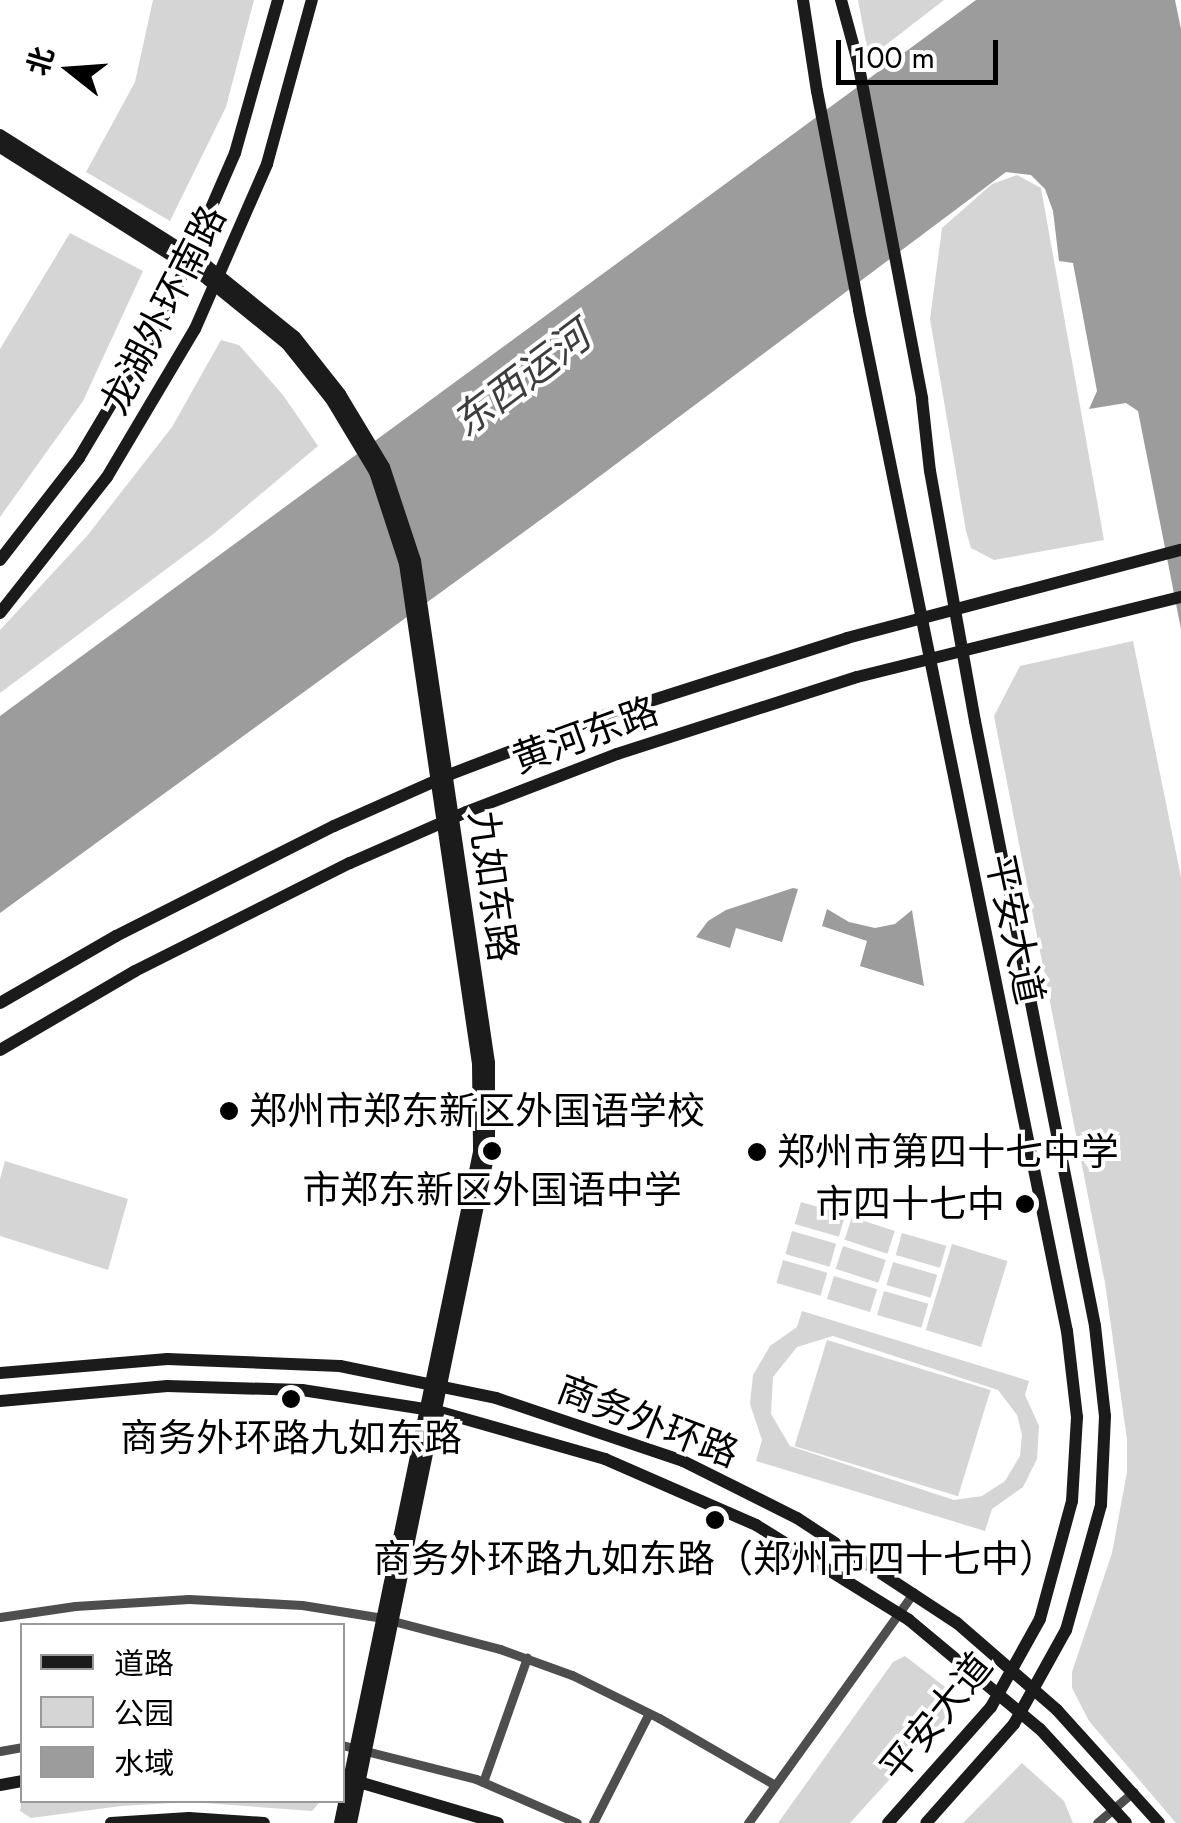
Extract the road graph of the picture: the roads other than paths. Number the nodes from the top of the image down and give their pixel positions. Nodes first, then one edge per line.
1 (278, 0) edge
2 (312, 0) edge
3 (803, 0) edge
4 (841, 0) edge
5 (0, 134) edge
6 (0, 147) edge
7 (190, 261) junction
8 (218, 280) junction
9 (1181, 550) edge
10 (0, 560) edge
11 (1181, 598) edge
12 (955, 609) junction
13 (0, 612) edge
14 (922, 618) junction
15 (963, 653) junction
16 (930, 660) junction
17 (442, 778) junction
18 (448, 820) junction
19 (0, 1003) edge
20 (0, 1050) edge
21 (0, 1373) edge
22 (438, 1384) junction
23 (0, 1401) edge
24 (432, 1410) junction
25 (914, 1592) junction
26 (898, 1613) junction
27 (0, 1617) edge
28 (388, 1619) junction
29 (527, 1658) junction
30 (1013, 1672) junction
31 (1035, 1692) junction
32 (999, 1694) junction
33 (649, 1712) junction
34 (1020, 1714) junction
35 (355, 1747) edge
36 (351, 1780) edge
37 (483, 1782) junction
38 (774, 1786) junction
39 (1134, 1791) junction
40 (1114, 1808) junction
41 (110, 1823) edge
42 (264, 1823) edge
43 (340, 1823) edge
44 (351, 1823) edge
45 (498, 1823) edge
46 (577, 1823) edge
47 (593, 1823) edge
48 (748, 1823) edge
49 (888, 1823) edge
50 (926, 1823) edge
51 (1097, 1823) edge
52 (1126, 1823) edge
53 (1159, 1823) edge

1 - 7 main road, 龙湖外环南路
2 - 8 main road, 龙湖外环南路
3 - 14 main road, 平安大道, bridge
4 - 12 main road, 平安大道
5 - 7 main road, 九如东路
6 - 7 main road, 九如东路
7 - 8 main road, 九如东路
7 - 10 main road, 龙湖外环南路
8 - 13 main road, 龙湖外环南路
8 - 17 main road, 九如东路
9 - 12 main road, 黄河东路
11 - 15 main road, 黄河东路
12 - 14 main road, 黄河东路
12 - 15 main road, 平安大道
14 - 16 main road, 平安大道
14 - 17 main road, 黄河东路
15 - 16 main road, 黄河东路
15 - 31 main road, 平安大道
16 - 18 main road, 黄河东路
16 - 30 main road, 平安大道
17 - 18 main road, 九如东路
17 - 19 main road, 黄河东路
18 - 20 main road, 黄河东路
18 - 22 main road, 九如东路
21 - 22 main road, 商务外环路
22 - 24 main road, 九如东路
22 - 25 main road, 商务外环路
23 - 24 main road, 商务外环路
24 - 26 main road, 商务外环路
24 - 28 main road, 九如东路
25 - 26 street
25 - 30 main road, 商务外环路
26 - 32 main road, 商务外环路
26 - 38 street
27 - 28 street
28 - 29 street
28 - 35 main road, 九如东路
29 - 33 street
29 - 37 street
30 - 31 main road, 商务外环路
30 - 32 main road, 平安大道
31 - 34 main road, 平安大道
31 - 39 main road, 商务外环路
32 - 34 main road, 商务外环路
32 - 49 main road, 平安大道
33 - 38 street
33 - 47 street
34 - 40 main road, 商务外环路
34 - 50 main road, 平安大道
35 - 36 main road, 九如东路
35 - 37 street
36 - 43 main road, 九如东路
36 - 44 main road, 九如东路
36 - 45 main road
37 - 46 street
38 - 48 street
39 - 40 street
39 - 53 main road, 商务外环路
40 - 51 street
40 - 52 main road, 商务外环路
41 - 42 main road

